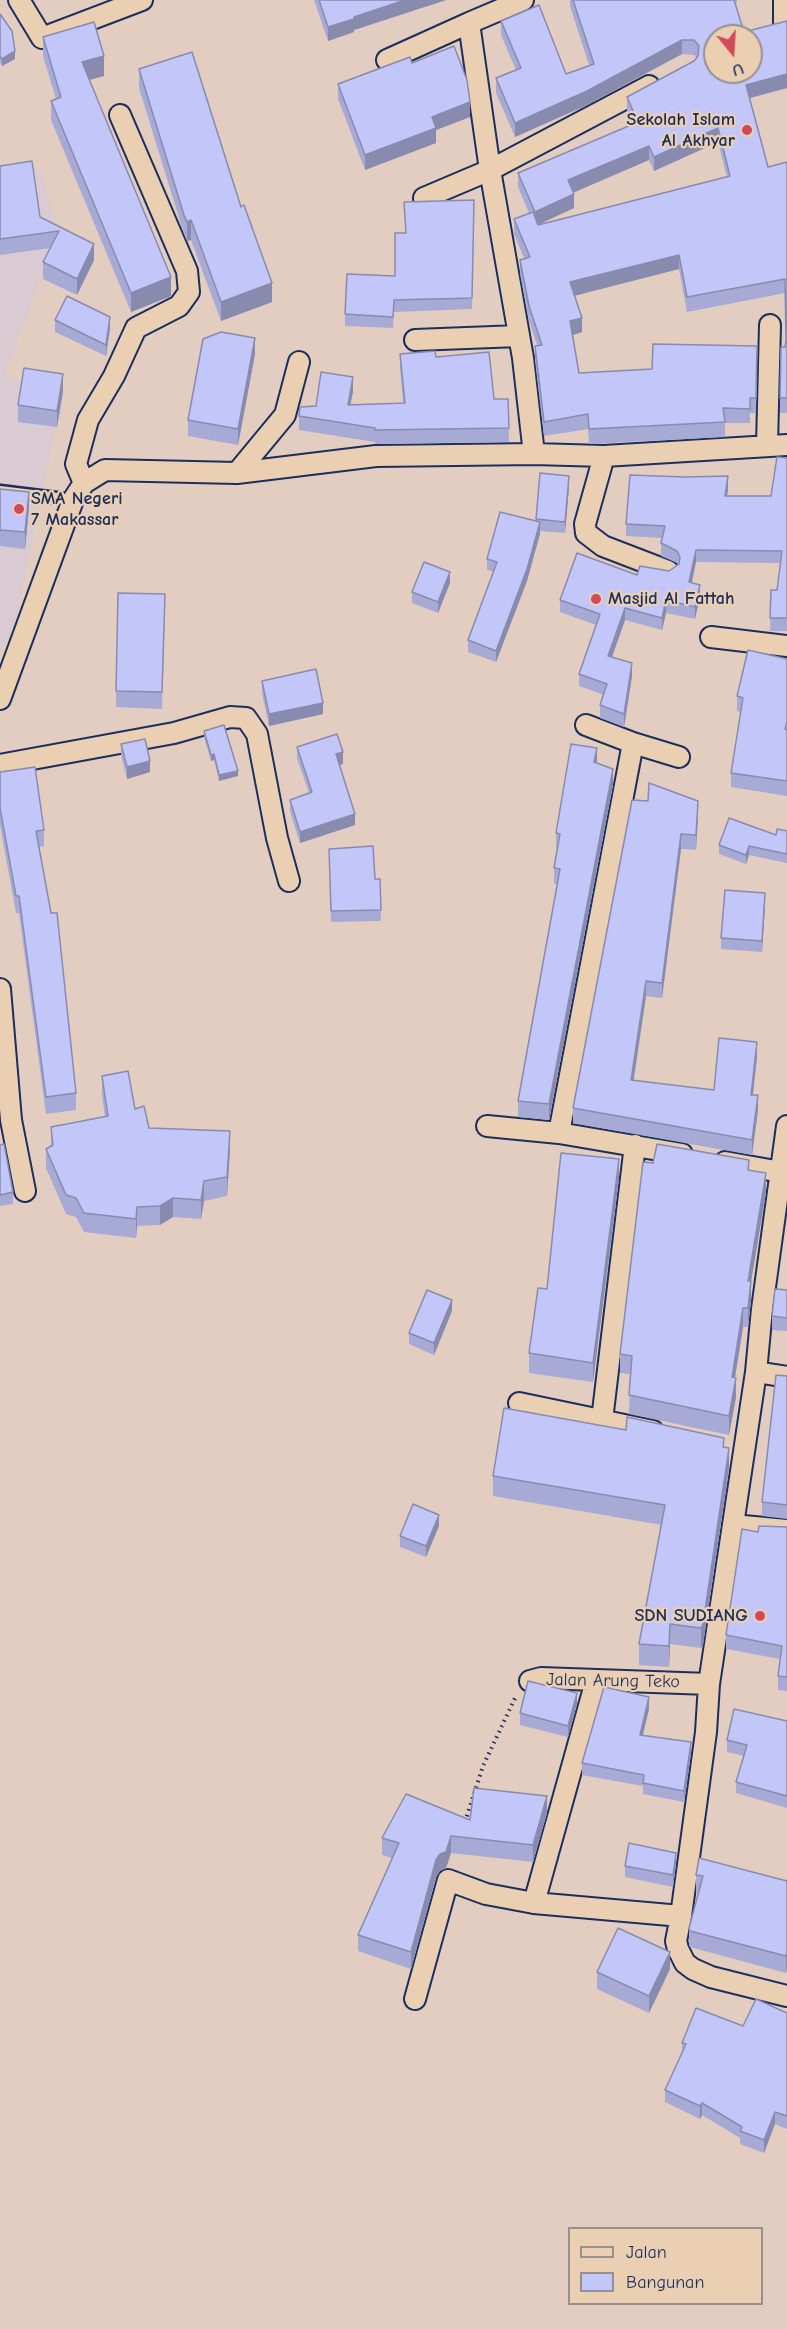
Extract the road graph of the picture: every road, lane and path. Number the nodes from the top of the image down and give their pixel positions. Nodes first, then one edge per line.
1 (19, 0) edge
2 (142, 0) edge
3 (523, 0) edge
4 (784, 0) edge
5 (784, 22) edge
6 (469, 23) junction
7 (387, 60) dead end
8 (667, 76) edge
9 (120, 115) dead end
10 (490, 170) junction
11 (424, 198) dead end
12 (770, 326) dead end
13 (519, 336) junction
14 (415, 340) dead end
15 (299, 362) dead end
16 (777, 445) edge
17 (534, 454) junction
18 (604, 456) junction
19 (237, 473) junction
20 (84, 483) junction
21 (0, 491) edge
22 (73, 500) junction
23 (668, 571) edge
24 (711, 637) dead end
25 (787, 646) edge
26 (7, 661) edge
27 (0, 699) edge
28 (586, 725) dead end
29 (633, 743) junction
30 (679, 757) dead end
31 (0, 765) edge
32 (289, 882) dead end
33 (0, 989) edge
34 (5, 1120) edge
35 (487, 1126) dead end
36 (787, 1126) edge
37 (559, 1133) junction
38 (635, 1146) junction
39 (784, 1174) edge
40 (24, 1191) dead end
41 (756, 1372) junction
42 (787, 1377) edge
43 (519, 1403) dead end
44 (602, 1420) junction
45 (668, 1434) edge
46 (723, 1446) edge
47 (743, 1450) junction
48 (733, 1525) junction
49 (787, 1530) edge
50 (530, 1681) joint
51 (596, 1681) junction
52 (709, 1683) junction
53 (464, 1825) edge
54 (534, 1903) junction
55 (681, 1916) junction
56 (787, 1996) edge
57 (415, 1999) dead end

1 - 2 street
3 - 6 street
4 - 5 street
6 - 7 street
6 - 10 street
8 - 10 street
9 - 20 street
10 - 11 street
10 - 13 street
12 - 16 street
13 - 14 street
13 - 17 street
15 - 19 street
16 - 18 street
17 - 18 street
17 - 19 street
18 - 23 street
19 - 20 street
20 - 22 street
21 - 22 lane
22 - 26 street
24 - 25 street
26 - 27 street
28 - 29 street
29 - 30 street
29 - 37 street
31 - 32 street
33 - 34 street
34 - 40 street
35 - 37 street
36 - 39 street
37 - 38 street
38 - 39 street
38 - 44 street
39 - 41 street
41 - 42 street
41 - 47 street
43 - 44 street
44 - 45 street
46 - 47 street
47 - 48 street
48 - 49 street
48 - 52 street
50 - 51 street, Jalan Arung Teko
50 - 53 path, Jalan Arung Teko
51 - 52 street, Jalan Arung Teko
51 - 54 street
52 - 55 street
54 - 55 street
54 - 57 street
55 - 56 street

